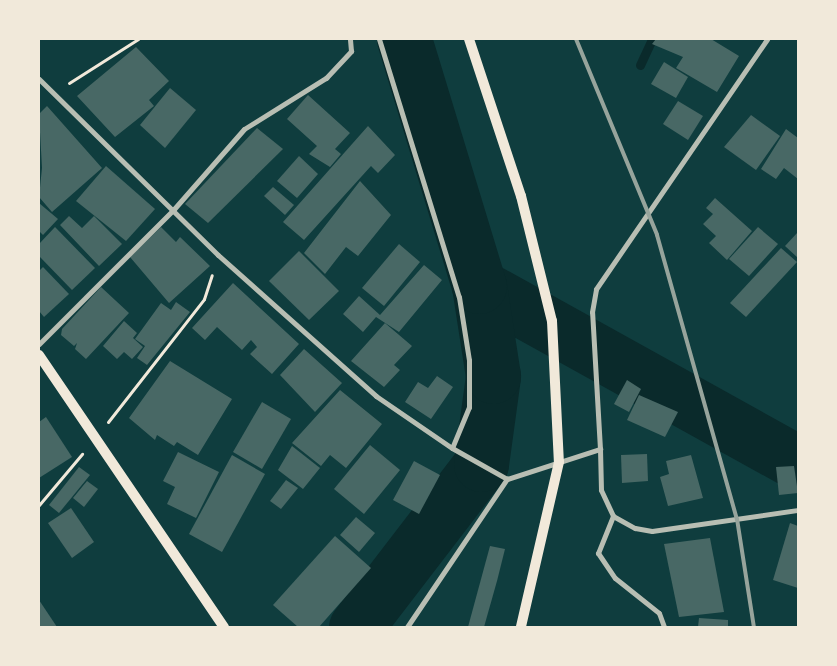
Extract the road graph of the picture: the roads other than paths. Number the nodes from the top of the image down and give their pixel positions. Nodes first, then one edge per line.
1 (350, 39) edge
2 (379, 39) edge
3 (469, 39) edge
4 (767, 39) edge
5 (39, 79) edge
6 (174, 210) junction
7 (39, 344) edge
8 (39, 355) edge
9 (452, 448) junction
10 (600, 449) junction
11 (558, 462) junction
12 (507, 479) junction
13 (798, 510) edge
14 (613, 516) junction
15 (224, 627) edge
16 (407, 627) edge
17 (521, 627) edge
18 (664, 627) edge

1 - 6 street
2 - 9 street
3 - 11 main road
4 - 10 street
5 - 6 street
6 - 7 street
6 - 9 street
8 - 15 main road
9 - 12 street
10 - 11 street
10 - 14 street
11 - 12 street
11 - 17 main road
12 - 16 street
13 - 14 street
14 - 18 street

